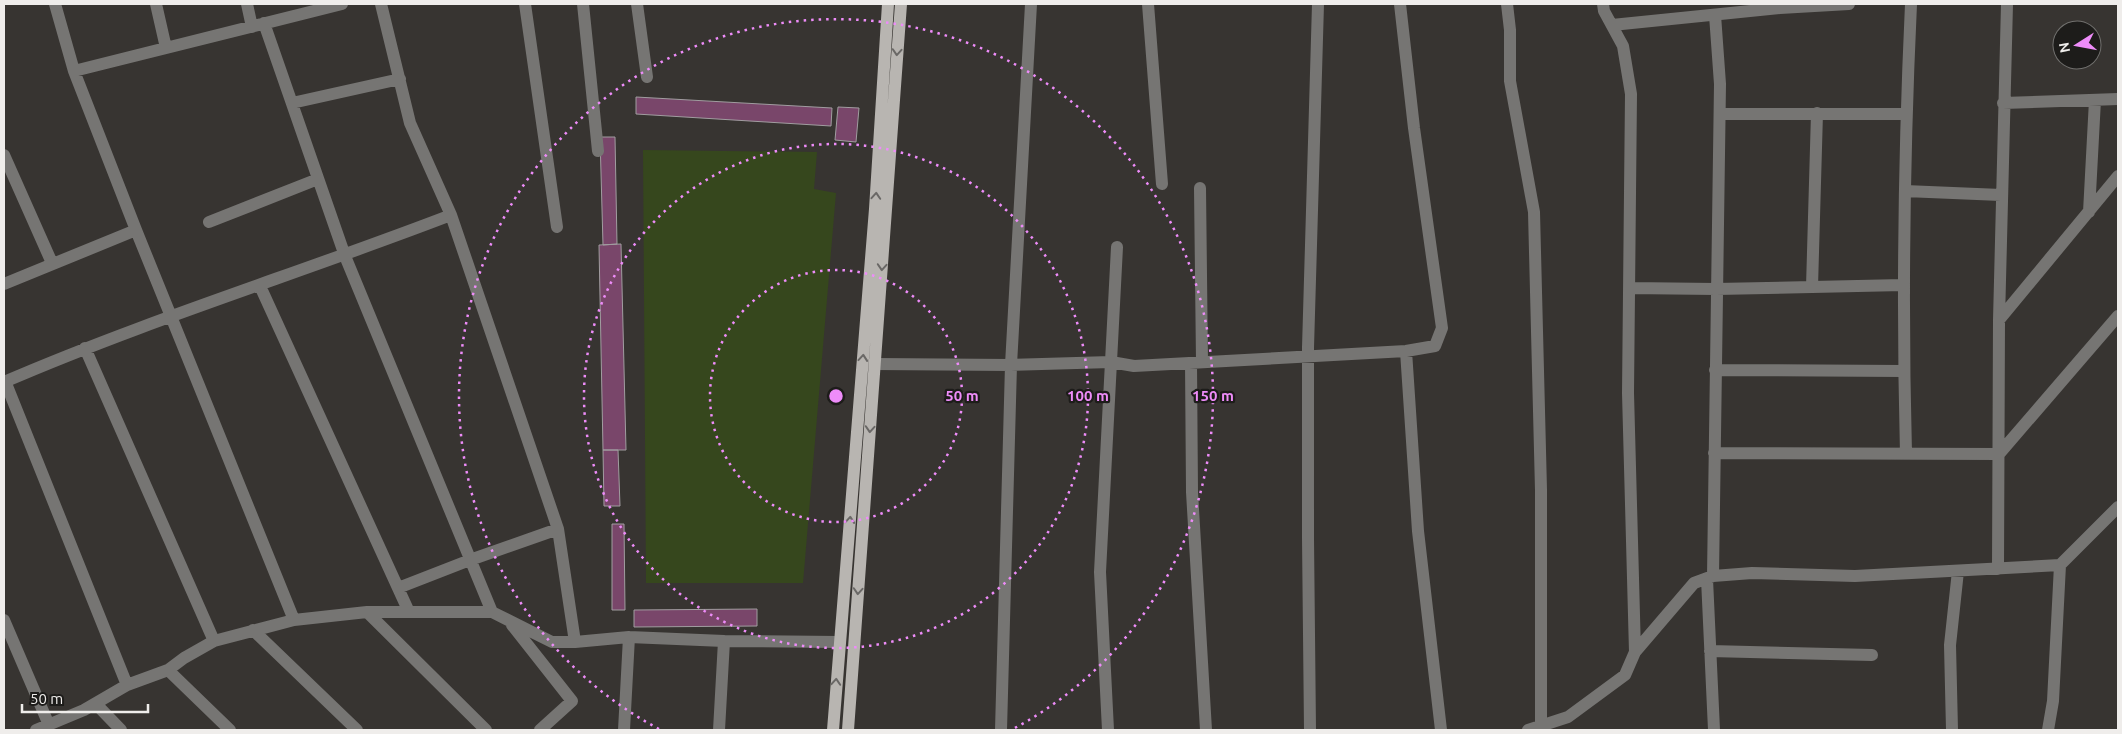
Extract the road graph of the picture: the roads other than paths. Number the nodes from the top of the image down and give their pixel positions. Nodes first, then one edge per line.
1 (55, 4) edge
2 (156, 4) edge
3 (247, 4) edge
4 (342, 4) edge
5 (381, 4) edge
6 (525, 4) edge
7 (583, 4) edge
8 (638, 4) edge
9 (888, 4) edge
10 (901, 4) edge
11 (1032, 4) edge
12 (1148, 4) edge
13 (1318, 4) edge
14 (1400, 4) edge
15 (1507, 4) edge
16 (1603, 4) edge
17 (1849, 4) edge
18 (1911, 4) edge
19 (2007, 4) edge
20 (1780, 6) edge
21 (1716, 15) junction
22 (258, 25) junction
23 (1612, 25) junction
24 (166, 48) junction
25 (74, 71) junction
26 (647, 77) dead end
27 (400, 79) junction
28 (2118, 99) edge
29 (2095, 100) junction
30 (292, 103) junction
31 (2003, 103) junction
32 (1720, 114) junction
33 (1818, 114) junction
34 (1906, 114) junction
35 (598, 151) dead end
36 (4, 155) edge
37 (2118, 176) edge
38 (318, 179) junction
39 (1162, 184) dead end
40 (1200, 188) dead end
41 (1905, 190) junction
42 (2002, 196) junction
43 (2089, 212) junction
44 (452, 215) junction
45 (209, 222) dead end
46 (558, 227) dead end
47 (136, 230) junction
48 (1117, 246) dead end
49 (345, 256) junction
50 (52, 263) junction
51 (4, 284) edge
52 (1903, 285) junction
53 (260, 286) junction
54 (1812, 287) junction
55 (1629, 288) junction
56 (1716, 289) junction
57 (172, 316) junction
58 (2118, 316) edge
59 (1999, 320) junction
60 (84, 348) junction
61 (1406, 351) junction
62 (1308, 357) junction
63 (1111, 362) junction
64 (1196, 362) junction
65 (875, 364) junction
66 (1012, 365) junction
67 (1715, 370) junction
68 (1904, 372) junction
69 (4, 381) edge
70 (1714, 454) junction
71 (1906, 454) junction
72 (1999, 454) junction
73 (2118, 507) edge
74 (558, 529) junction
75 (470, 560) junction
76 (2060, 565) junction
77 (1998, 569) junction
78 (1958, 571) junction
79 (1710, 578) junction
80 (398, 588) junction
81 (367, 612) junction
82 (409, 612) junction
83 (492, 612) junction
84 (4, 620) edge
85 (294, 620) junction
86 (511, 622) junction
87 (253, 630) junction
88 (629, 637) junction
89 (214, 641) junction
90 (724, 641) junction
91 (575, 642) junction
92 (839, 642) junction
93 (1710, 651) junction
94 (1635, 652) junction
95 (1872, 655) dead end
96 (168, 670) junction
97 (127, 686) junction
98 (96, 704) junction
99 (49, 725) junction
100 (1534, 729) edge
101 (36, 730) edge
102 (121, 730) edge
103 (230, 730) edge
104 (357, 730) edge
105 (486, 730) edge
106 (540, 730) edge
107 (624, 730) edge
108 (719, 730) edge
109 (833, 730) edge
110 (848, 730) edge
111 (1001, 730) edge
112 (1108, 730) edge
113 (1206, 730) edge
114 (1310, 730) edge
115 (1441, 730) edge
116 (1714, 730) edge
117 (1952, 730) edge
118 (2048, 730) edge

1 - 25 street
2 - 24 street
3 - 22 street
4 - 22 street
5 - 27 street
6 - 46 street
7 - 35 street
8 - 26 street
92 -> 9 main road
10 -> 65 main road
11 - 66 street
12 - 39 street
13 - 62 street
14 - 61 street
15 - 100 street
16 - 23 street
17 - 20 street
18 - 34 street
19 - 31 street
20 - 21 street
21 - 23 street
21 - 32 street
22 - 24 street
22 - 30 street
23 - 55 street
24 - 25 street
25 - 47 street
27 - 30 street
27 - 44 street
28 - 29 street
29 - 31 street
29 - 43 street
30 - 38 street
31 - 42 street
32 - 33 street
32 - 56 street
33 - 34 street
33 - 54 street
34 - 41 street
36 - 50 street
37 - 43 street
38 - 45 street
38 - 49 street
40 - 64 street
41 - 42 street
41 - 52 street
42 - 59 street
43 - 59 street
44 - 49 street
44 - 74 street
47 - 50 street
47 - 57 street
48 - 63 street
49 - 53 street
49 - 75 street
50 - 51 street
52 - 54 street
52 - 68 street
53 - 57 street
53 - 80 street
54 - 56 street
55 - 56 street
55 - 94 street
56 - 67 street
57 - 60 street
57 - 85 street
58 - 72 street
59 - 72 street
60 - 69 street
60 - 89 street
61 - 62 street
61 - 115 street
62 - 64 street
62 - 114 street
63 - 64 street
63 - 66 street
63 - 112 street
64 - 113 street
65 - 66 street
65 -> 110 main road
66 - 111 street
67 - 68 street
67 - 70 street
68 - 71 street
69 - 97 street
70 - 71 street
70 - 79 street
71 - 72 street
72 - 77 street
73 - 76 street
74 - 75 street
74 - 91 street
75 - 80 street
75 - 83 street
76 - 77 street
76 - 118 street
77 - 78 street
78 - 79 street
78 - 117 street
79 - 93 street
79 - 94 street
80 - 82 street
81 - 82 street
81 - 85 street
81 - 105 street
82 - 83 street
83 - 86 street
84 - 99 street
85 - 87 street
86 - 91 street
86 - 106 street
87 - 89 street
87 - 104 street
88 - 90 street
88 - 91 street
88 - 107 street
89 - 96 street
90 - 92 street
90 - 108 street
109 -> 92 main road
93 - 95 street
93 - 116 street
94 - 100 street
96 - 97 street
96 - 103 street
97 - 98 street
98 - 99 street
98 - 102 street
99 - 101 street

